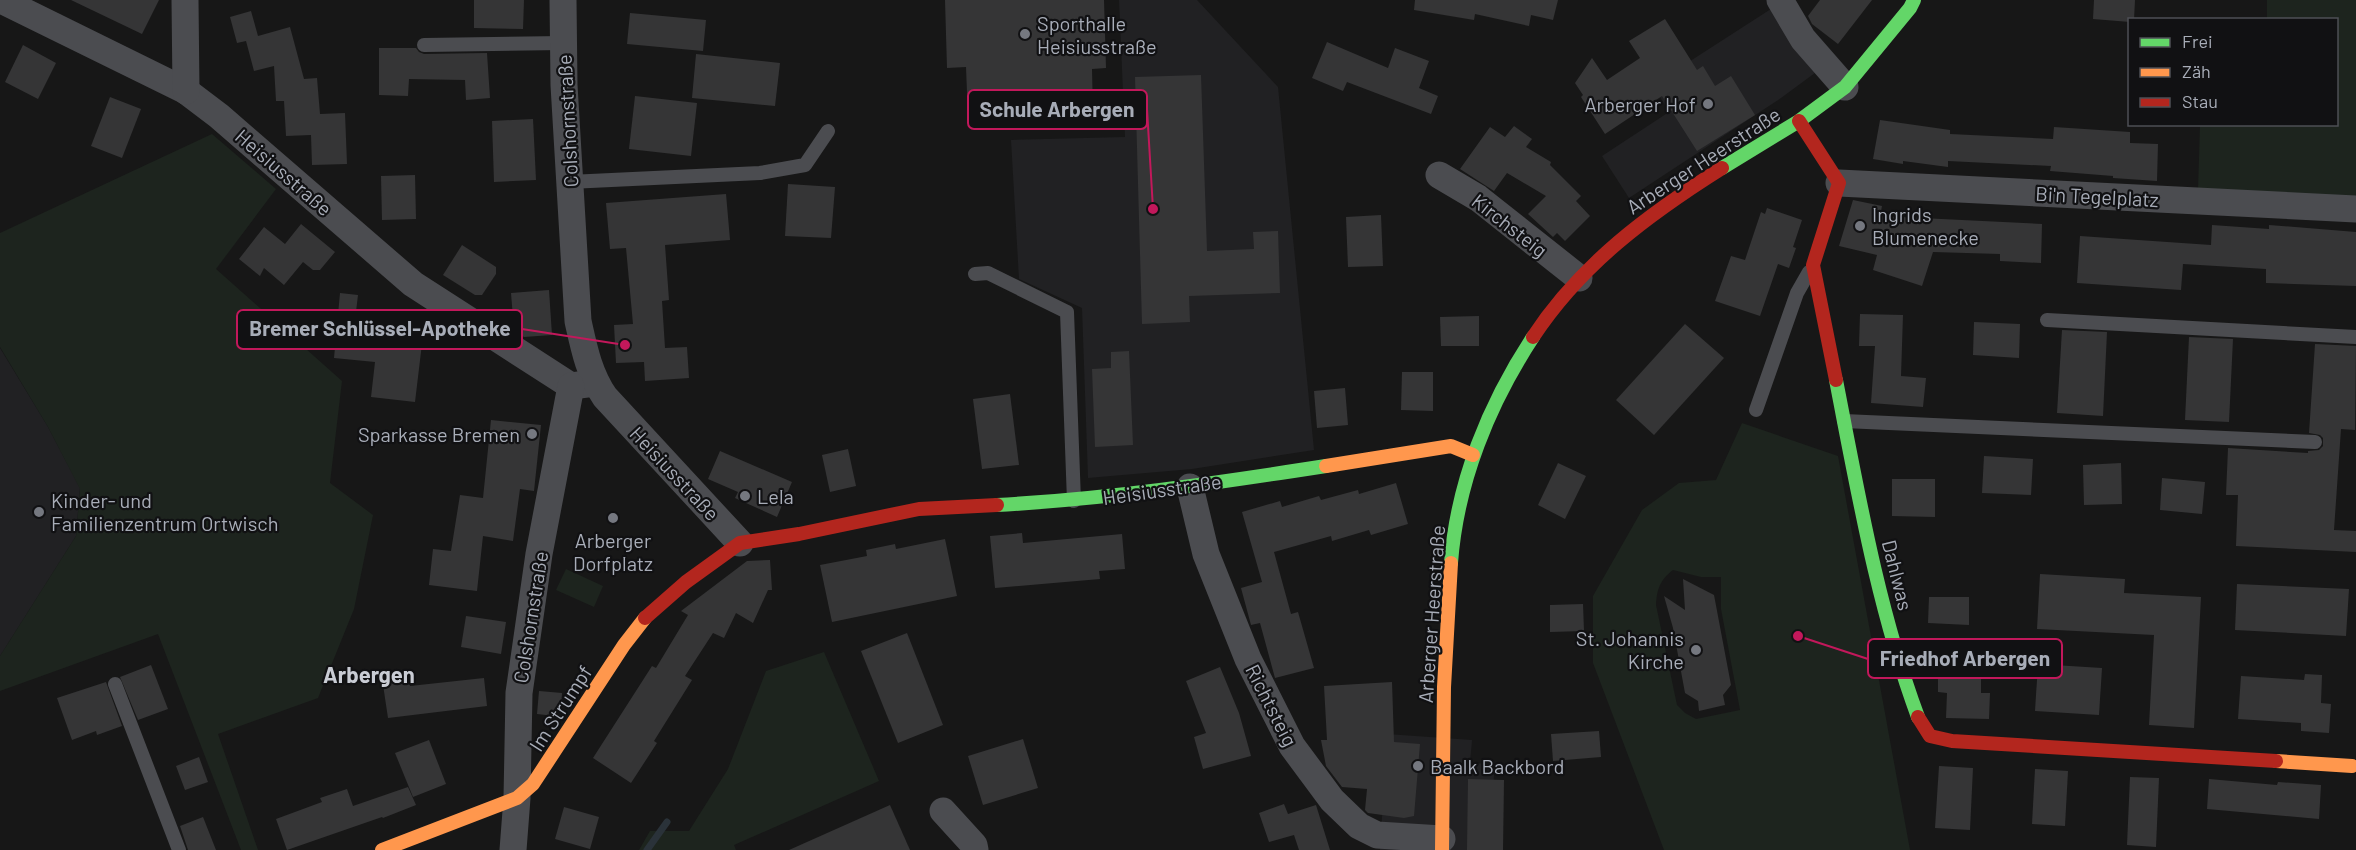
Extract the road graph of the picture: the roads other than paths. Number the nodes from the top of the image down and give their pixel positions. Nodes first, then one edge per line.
1 (1, 0) edge
2 (186, 0) edge
3 (563, 0) edge
4 (1780, 0) edge
5 (1914, 0) edge
6 (563, 43) junction
7 (424, 45) dead end
8 (1845, 87) junction
9 (186, 91) junction
10 (1799, 121) junction
11 (828, 131) dead end
12 (1439, 175) dead end
13 (569, 182) junction
14 (1839, 183) junction
15 (2356, 209) edge
16 (1813, 265) junction
17 (975, 274) dead end
18 (1579, 278) junction
19 (2047, 320) dead end
20 (2356, 337) edge
21 (583, 385) junction
22 (1756, 410) dead end
23 (1844, 421) junction
24 (2315, 442) dead end
25 (1473, 455) junction
26 (1190, 487) junction
27 (1074, 501) junction
28 (740, 543) junction
29 (115, 684) dead end
30 (2354, 766) edge
31 (517, 798) junction
32 (943, 811) dead end
33 (1442, 844) edge
34 (179, 850) edge
35 (382, 850) edge
36 (513, 850) edge
37 (975, 850) edge

1 - 9 street, Heisiusstraße
2 - 9 street
3 - 6 street, Colshornstraße
4 - 8 street
5 - 8 street, Arberger Heerstraße
6 - 7 lane
6 - 13 street, Colshornstraße
8 - 10 street, Arberger Heerstraße
9 - 21 street, Heisiusstraße
10 - 14 street
10 - 18 street, Arberger Heerstraße
11 - 13 lane
12 - 18 street, Kirchsteig
13 - 21 street, Colshornstraße
14 - 15 street, Bi'n Tegelplatz
14 - 16 street, Dahlwas
16 - 22 lane
16 - 23 street, Dahlwas
17 - 27 lane
18 - 25 street, Arberger Heerstraße
19 - 20 lane
21 - 28 street, Heisiusstraße
21 - 31 street, Colshornstraße
23 - 24 lane
23 - 30 street, Dahlwas
25 - 26 street, Heisiusstraße
25 - 33 street, Arberger Heerstraße
26 - 27 street, Heisiusstraße
26 - 33 street, Richtsteig
27 - 28 street, Heisiusstraße
28 - 31 street, Im Strumpf
29 - 34 lane
31 - 35 street, Im Strumpf
31 - 36 street, Colshornstraße
32 - 37 street

